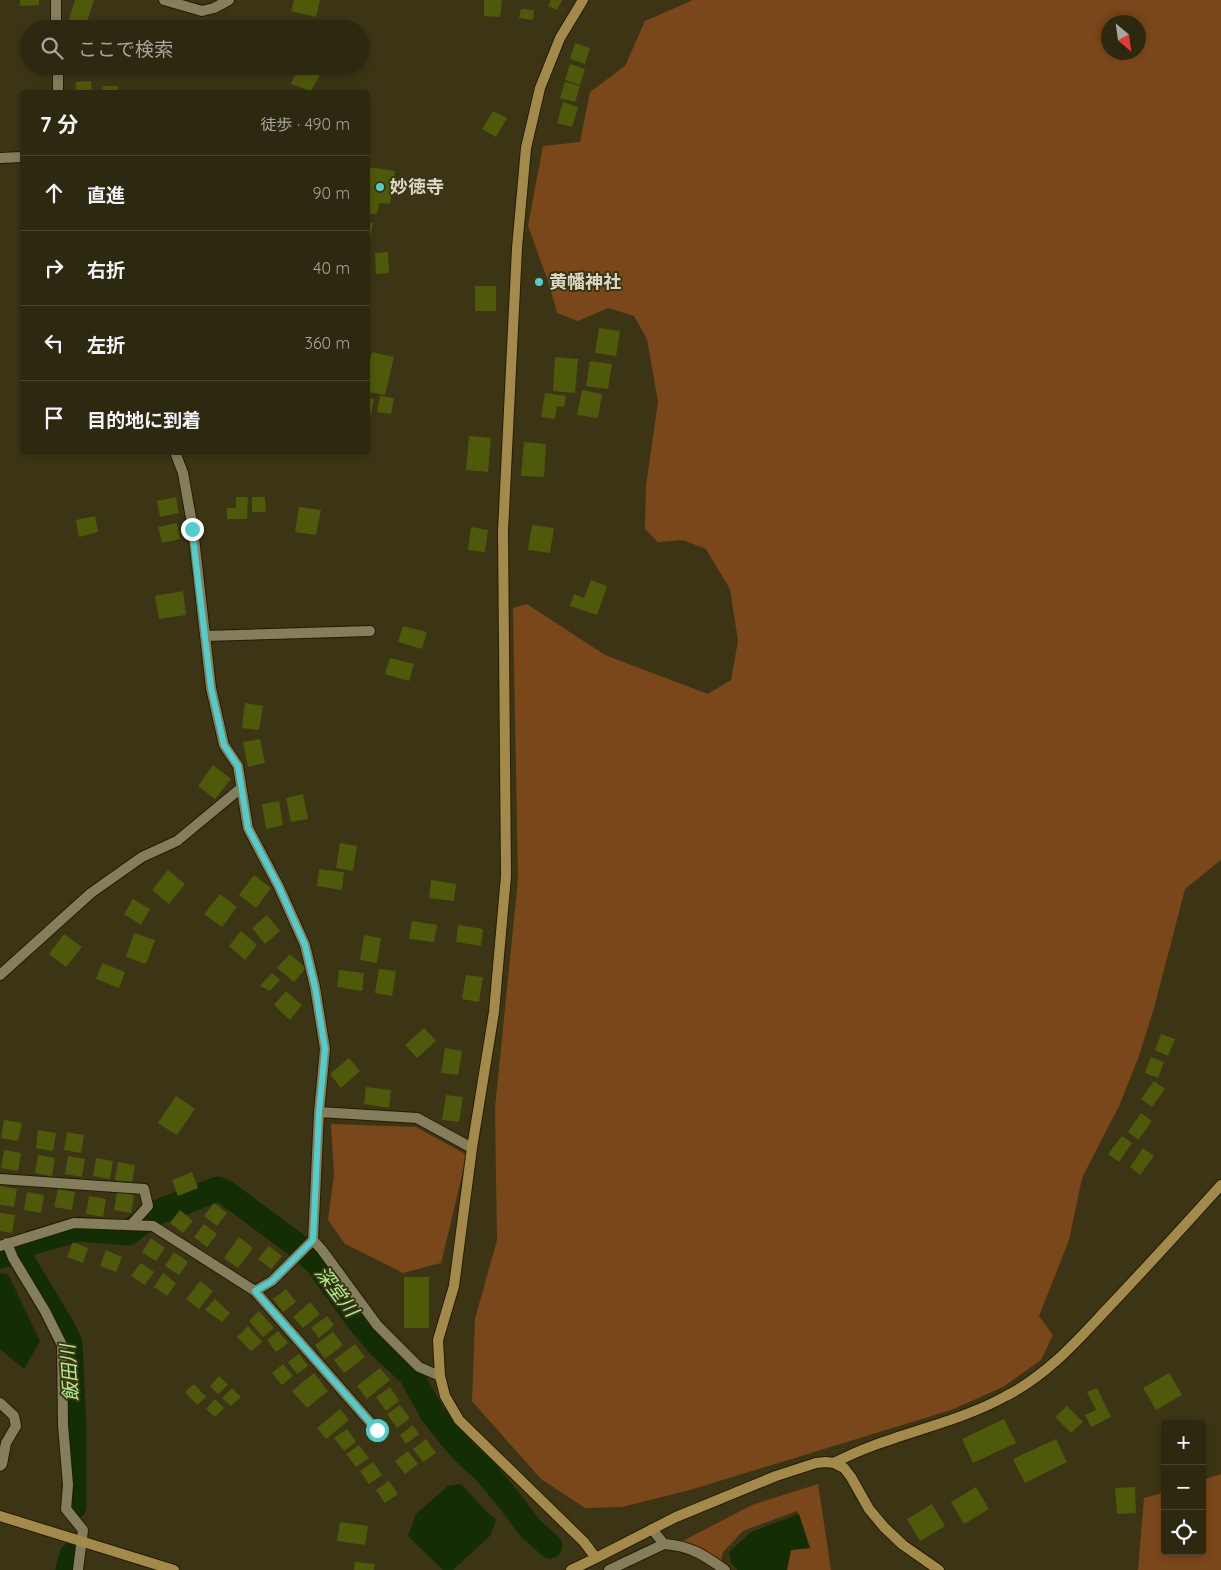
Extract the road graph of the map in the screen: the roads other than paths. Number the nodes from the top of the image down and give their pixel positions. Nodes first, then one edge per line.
1 (56, 0) edge
2 (164, 0) edge
3 (229, 0) edge
4 (583, 0) edge
5 (56, 20) edge
6 (58, 75) edge
7 (58, 90) edge
8 (20, 157) edge
9 (0, 158) edge
10 (176, 455) edge
11 (370, 631) dead end
12 (205, 636) junction
13 (241, 788) junction
14 (0, 976) edge
15 (319, 1112) junction
16 (472, 1148) junction
17 (0, 1179) edge
18 (1221, 1185) edge
19 (131, 1225) junction
20 (313, 1240) junction
21 (7, 1249) edge
22 (255, 1291) junction
23 (440, 1376) junction
24 (0, 1403) edge
25 (377, 1430) dead end
26 (834, 1462) junction
27 (0, 1466) edge
28 (0, 1516) edge
29 (652, 1529) junction
30 (82, 1541) junction
31 (664, 1544) junction
32 (596, 1558) junction
33 (78, 1570) edge
34 (174, 1570) edge
35 (571, 1570) edge
36 (609, 1570) edge
37 (725, 1570) edge
38 (939, 1570) edge

1 - 5 street
2 - 3 street
4 - 16 street
6 - 7 street
8 - 9 street
10 - 12 street
11 - 12 street
12 - 13 street
13 - 14 street
13 - 15 street
15 - 16 street
15 - 20 street
16 - 23 street
17 - 19 street
18 - 26 street
19 - 21 street
19 - 22 street
20 - 22 street
20 - 23 street
21 - 30 street
22 - 25 street
23 - 32 street
24 - 27 street
26 - 29 street
26 - 38 street
28 - 30 street
29 - 31 street
29 - 32 street
30 - 33 street
30 - 34 street
31 - 36 street
31 - 37 street
32 - 35 street

